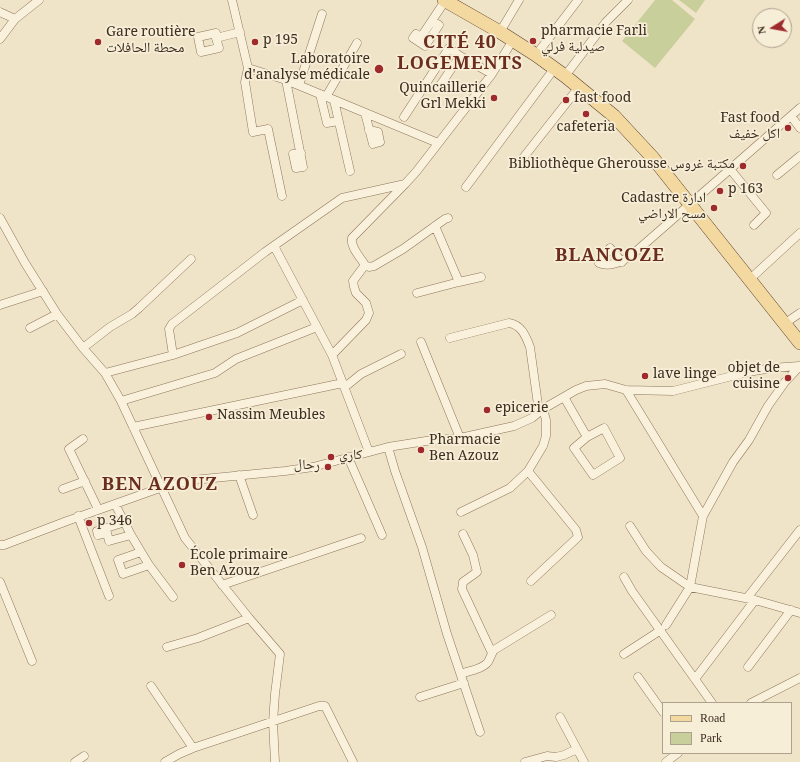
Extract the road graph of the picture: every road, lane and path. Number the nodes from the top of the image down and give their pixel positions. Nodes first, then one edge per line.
1 (39, 0) edge
2 (232, 0) edge
3 (444, 0) edge
4 (519, 0) edge
5 (578, 0) edge
6 (628, 0) edge
7 (0, 12) edge
8 (322, 14) dead end
9 (15, 19) junction
10 (432, 21) dead end
11 (240, 32) junction
12 (500, 32) junction
13 (216, 38) dead end
14 (0, 39) edge
15 (513, 40) junction
16 (357, 43) dead end
17 (536, 55) junction
18 (460, 56) junction
19 (248, 68) junction
20 (554, 68) junction
21 (492, 74) junction
22 (565, 76) junction
23 (286, 80) junction
24 (441, 84) dead end
25 (299, 85) junction
26 (579, 87) junction
27 (327, 97) junction
28 (800, 108) edge
29 (365, 113) junction
30 (791, 116) junction
31 (404, 117) dead end
32 (338, 120) junction
33 (800, 128) edge
34 (369, 130) dead end
35 (438, 144) junction
36 (301, 153) dead end
37 (800, 156) edge
38 (523, 158) dead end
39 (730, 169) junction
40 (350, 172) dead end
41 (777, 175) dead end
42 (405, 184) junction
43 (466, 187) dead end
44 (282, 196) dead end
45 (690, 204) junction
46 (0, 218) edge
47 (448, 218) dead end
48 (754, 225) dead end
49 (435, 226) junction
50 (800, 233) edge
51 (274, 246) junction
52 (190, 259) dead end
53 (622, 262) dead end
54 (365, 265) junction
55 (481, 277) dead end
56 (749, 280) junction
57 (459, 282) junction
58 (43, 291) junction
59 (417, 294) dead end
60 (303, 300) junction
61 (0, 305) edge
62 (800, 313) edge
63 (57, 314) junction
64 (784, 324) junction
65 (316, 327) junction
66 (30, 328) dead end
67 (450, 338) dead end
68 (422, 342) dead end
69 (800, 343) edge
70 (83, 348) junction
71 (401, 354) dead end
72 (173, 355) junction
73 (332, 355) junction
74 (799, 366) edge
75 (105, 373) junction
76 (344, 385) junction
77 (626, 390) junction
78 (564, 397) junction
79 (121, 402) junction
80 (541, 411) junction
81 (133, 427) junction
82 (587, 437) junction
83 (460, 438) junction
84 (83, 439) dead end
85 (388, 447) junction
86 (369, 452) junction
87 (348, 457) junction
88 (528, 471) junction
89 (239, 474) junction
90 (84, 481) junction
91 (160, 488) junction
92 (63, 489) dead end
93 (115, 504) junction
94 (98, 509) junction
95 (461, 512) dead end
96 (253, 515) dead end
97 (78, 516) junction
98 (702, 516) junction
99 (125, 522) junction
100 (630, 526) dead end
101 (800, 530) edge
102 (463, 534) dead end
103 (131, 535) junction
104 (382, 535) dead end
105 (361, 538) dead end
106 (0, 545) edge
107 (141, 552) junction
108 (149, 565) junction
109 (624, 577) dead end
110 (531, 581) dead end
111 (0, 582) edge
112 (222, 585) junction
113 (690, 587) junction
114 (109, 596) dead end
115 (173, 597) dead end
116 (751, 599) junction
117 (791, 610) junction
118 (800, 613) edge
119 (551, 615) dead end
120 (249, 618) junction
121 (663, 628) junction
122 (167, 647) dead end
123 (492, 653) junction
124 (624, 654) dead end
125 (32, 661) dead end
126 (748, 667) dead end
127 (461, 674) junction
128 (638, 677) dead end
129 (800, 678) edge
130 (695, 679) junction
131 (464, 683) junction
132 (151, 686) dead end
133 (420, 697) dead end
134 (711, 702) edge
135 (753, 702) edge
136 (662, 711) edge
137 (560, 717) dead end
138 (272, 722) junction
139 (480, 732) dead end
140 (193, 748) junction
141 (577, 749) junction
142 (677, 754) edge
143 (84, 756) dead end
144 (75, 762) edge
145 (165, 762) edge
146 (276, 762) edge
147 (353, 762) edge
148 (525, 762) edge
149 (584, 762) edge
150 (666, 762) edge

1 - 9 street
2 - 11 street
3 - 10 street
3 - 12 main road
4 - 12 street
5 - 17 street
6 - 22 street
7 - 9 street
8 - 25 street
9 - 14 street
11 - 13 street
11 - 19 street
12 - 15 main road
15 - 17 main road
15 - 21 street
16 - 27 street
17 - 20 main road
18 - 21 street
18 - 24 street
18 - 31 street
19 - 23 street
19 - 44 street
20 - 22 main road
20 - 43 street
21 - 35 street
22 - 26 main road
23 - 25 street
23 - 36 street
25 - 27 street
26 - 38 street
26 - 45 main road
27 - 29 street
27 - 32 street
27 - 32 street
28 - 30 street
29 - 34 street
29 - 35 street
30 - 33 street
30 - 39 street
32 - 40 street
35 - 42 street
37 - 41 street
39 - 45 street
39 - 48 street
42 - 51 street
42 - 54 street
45 - 53 street
45 - 56 main road
46 - 58 street
47 - 49 street
49 - 54 street
49 - 57 street
50 - 56 street
51 - 60 street
51 - 72 street
52 - 70 street
54 - 73 street
55 - 57 street
56 - 64 main road
57 - 59 street
58 - 61 street
58 - 63 street
60 - 65 street
60 - 72 street
62 - 64 street
63 - 66 street
63 - 70 street
64 - 69 main road
65 - 73 street
65 - 79 street
67 - 80 street
68 - 83 street
70 - 75 street
71 - 76 street
72 - 75 street
73 - 76 street
74 - 77 street
74 - 98 street
75 - 79 street
76 - 81 street
76 - 86 street
77 - 78 street
77 - 98 street
78 - 80 street
78 - 82 street
79 - 81 street
80 - 83 street
80 - 88 street
81 - 91 street
82 - 82 street
83 - 85 street
84 - 90 street
85 - 86 street
85 - 127 street
86 - 87 street
87 - 89 street
87 - 104 street
88 - 95 street
88 - 110 street
89 - 91 street
89 - 96 street
90 - 92 street
90 - 94 street
91 - 93 street
91 - 112 street
93 - 94 street
93 - 99 street
94 - 97 street
97 - 106 street
97 - 114 street
98 - 113 street
99 - 103 street
99 - 103 street
100 - 113 street
101 - 116 street
102 - 123 street
103 - 107 street
105 - 112 street
107 - 108 street
107 - 108 street
108 - 115 street
109 - 121 street
111 - 125 street
112 - 120 street
113 - 116 street
113 - 121 street
116 - 117 street
116 - 130 street
117 - 118 street
117 - 126 street
119 - 123 street
120 - 122 street
120 - 138 street
121 - 124 street
121 - 130 street
123 - 127 street
127 - 131 street
128 - 136 street
129 - 135 street
130 - 134 street
131 - 133 street
131 - 139 street
132 - 140 street
137 - 141 street
138 - 140 street
138 - 146 street
138 - 147 street
140 - 145 street
141 - 148 street
141 - 149 street
142 - 150 street
143 - 144 street

